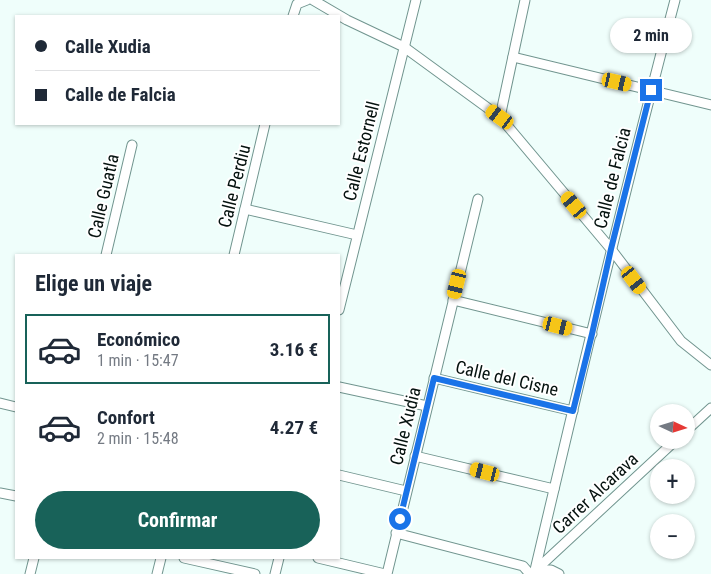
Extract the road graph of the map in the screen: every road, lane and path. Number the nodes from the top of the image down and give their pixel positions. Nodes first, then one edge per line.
1 (308, 0) edge
2 (313, 0) edge
3 (416, 0) edge
4 (526, 0) edge
5 (675, 0) edge
6 (292, 15) edge
7 (338, 15) edge
8 (340, 16) edge
9 (404, 47) junction
10 (513, 57) junction
11 (651, 90) junction
12 (711, 105) edge
13 (500, 117) junction
14 (265, 125) edge
15 (132, 145) dead end
16 (478, 199) dead end
17 (245, 209) junction
18 (357, 235) junction
19 (611, 249) junction
20 (106, 254) edge
21 (234, 254) edge
22 (453, 300) junction
23 (340, 306) edge
24 (592, 334) junction
25 (711, 365) edge
26 (434, 378) junction
27 (340, 387) edge
28 (0, 403) edge
29 (427, 406) junction
30 (15, 407) edge
31 (711, 408) edge
32 (573, 411) junction
33 (695, 423) edge
34 (666, 449) edge
35 (415, 456) junction
36 (340, 475) edge
37 (554, 489) junction
38 (406, 491) junction
39 (0, 493) edge
40 (15, 496) edge
41 (396, 533) junction
42 (559, 550) junction
43 (34, 559) edge
44 (161, 559) edge
45 (188, 559) edge
46 (279, 559) edge
47 (322, 559) edge
48 (532, 571) edge
49 (558, 573) edge
50 (30, 574) edge
51 (157, 574) edge
52 (255, 574) edge
53 (275, 574) edge
54 (386, 574) edge

1 - 6 street
2 - 7 street
3 - 9 street, Calle Estornell
4 - 10 street
5 - 11 street, Calle de Falcia
8 - 9 street
9 - 13 street
9 - 18 street, Calle Estornell
10 - 11 street
10 - 13 street
11 - 12 street
11 - 19 street, Calle de Falcia
13 - 19 street
14 - 17 street, Calle Perdiu
15 - 20 street, Calle Guatla
16 - 22 street, Calle Xudia
17 - 18 street
17 - 21 street, Calle Perdiu
18 - 23 street, Calle Estornell
19 - 24 street, Calle de Falcia
19 - 25 street
22 - 24 street
22 - 26 street, Calle Xudia
24 - 32 street, Calle de Falcia
26 - 29 street, Calle Xudia
26 - 32 street, Calle del Cisne
27 - 29 street
28 - 30 street
29 - 35 street, Calle Xudia
31 - 33 street
32 - 37 street, Calle de Falcia
34 - 42 street, Carrer Alcarava
35 - 37 street
35 - 38 street, Calle Xudia
36 - 38 street
37 - 48 street, Calle de Falcia
38 - 41 street, Calle Xudia
39 - 40 street
41 - 48 street
41 - 54 street, Calle Xudia
42 - 48 street, Carrer Alcarava
42 - 49 street, Carrer Alcarava
43 - 50 street
44 - 51 street
45 - 52 street
46 - 53 street
47 - 54 street
48 - 49 street

